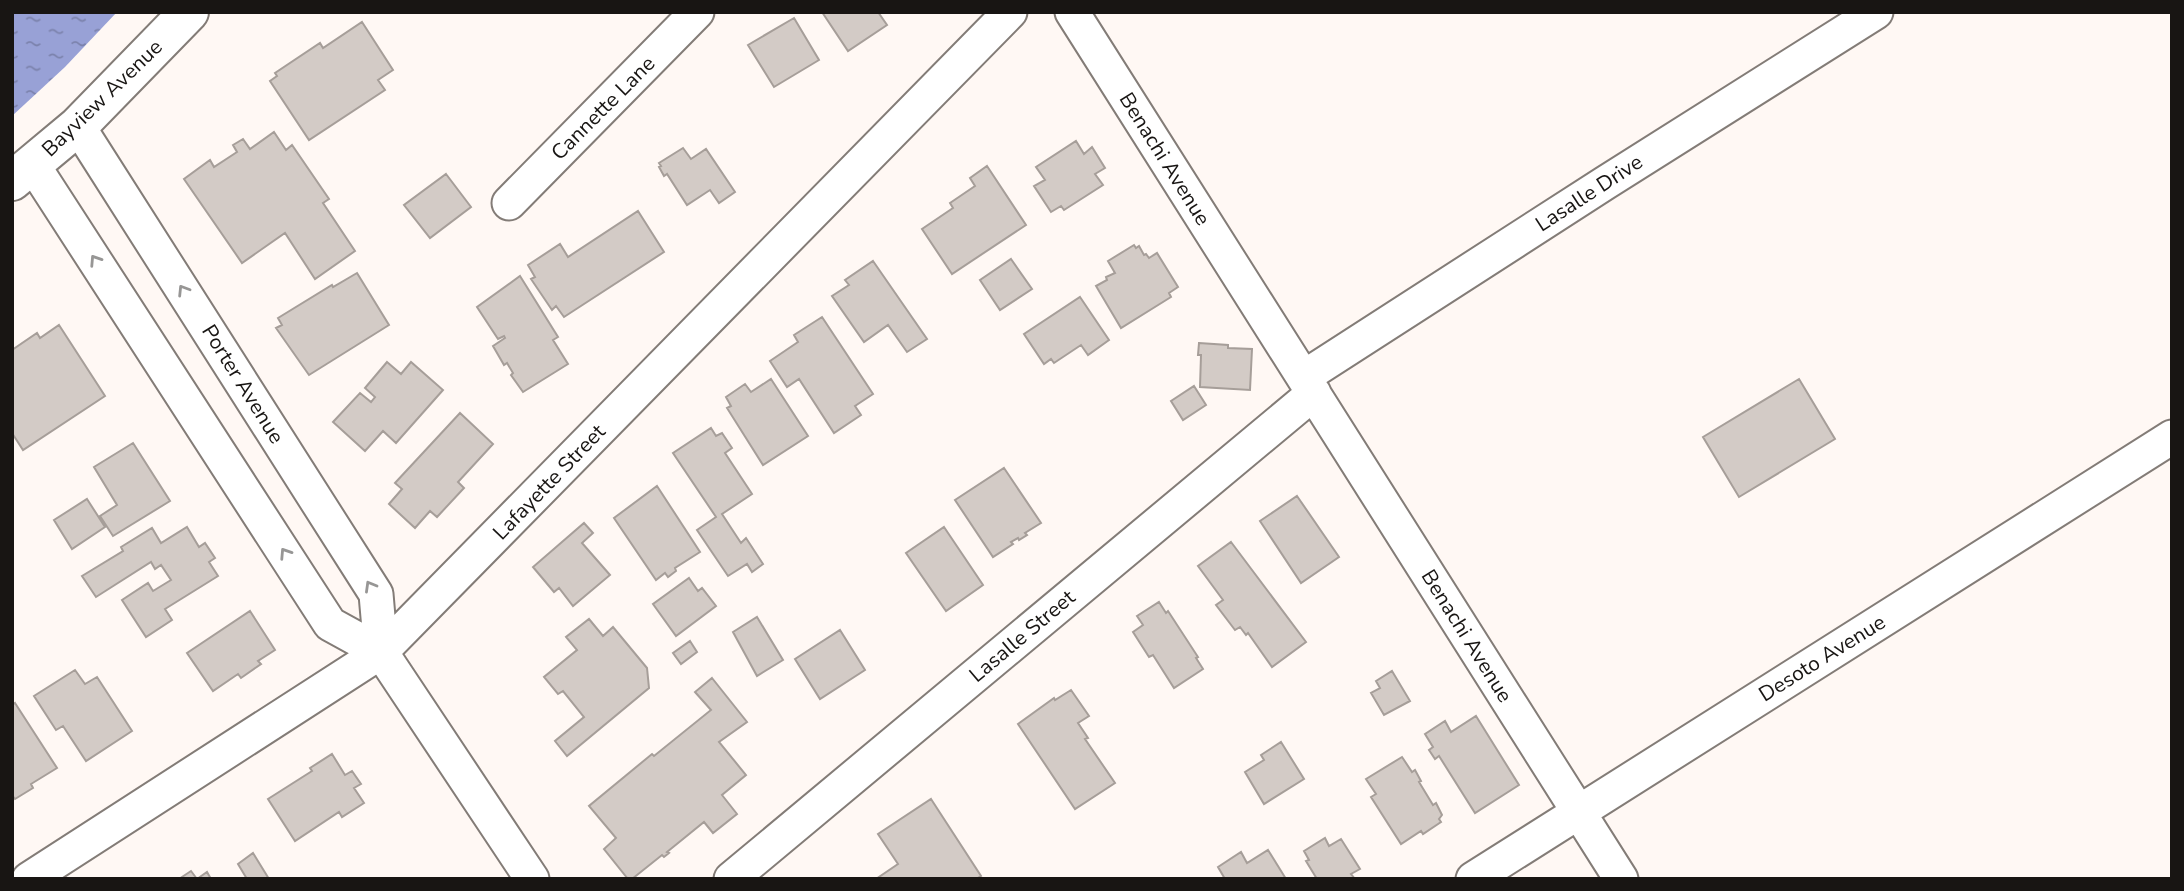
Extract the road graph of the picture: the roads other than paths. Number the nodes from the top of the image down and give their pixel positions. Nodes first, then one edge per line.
1 (189, 12) edge
2 (697, 12) edge
3 (1010, 12) edge
4 (1072, 12) edge
5 (1876, 12) edge
6 (78, 126) junction
7 (23, 173) edge
8 (509, 203) dead end
9 (1309, 385) junction
10 (2172, 437) edge
11 (381, 652) junction
12 (1578, 811) junction
13 (29, 879) edge
14 (531, 879) edge
15 (731, 879) edge
16 (1474, 879) edge
17 (1622, 879) edge

1 - 6 street, Bayview Avenue
2 - 8 street, Cannette Lane
3 - 11 street, Lafayette Street
4 - 9 street, Benachi Avenue
5 - 9 street, Lasalle Drive
6 - 7 street, Bayview Avenue
11 -> 6 street, Porter Avenue
11 -> 7 street, Porter Avenue
9 - 12 street, Benachi Avenue
9 - 15 street, Lasalle Street
10 - 12 street, Desoto Avenue
11 - 13 street, Lafayette Street
11 - 14 street, Porter Avenue
12 - 16 street, Desoto Avenue
12 - 17 street, Benachi Avenue

